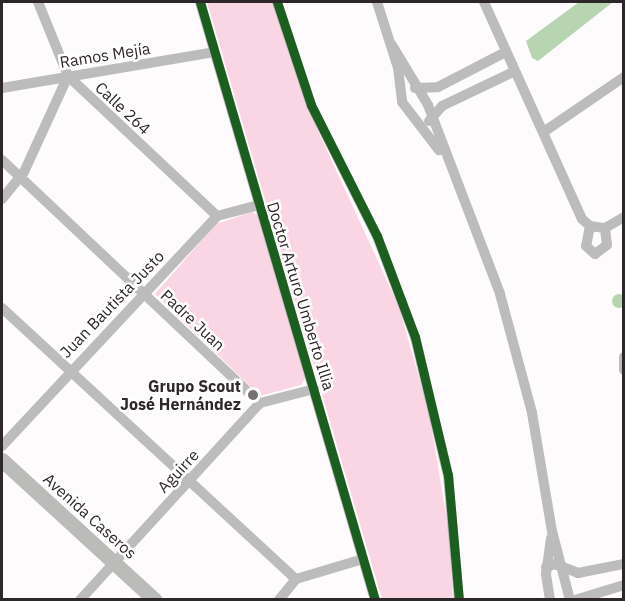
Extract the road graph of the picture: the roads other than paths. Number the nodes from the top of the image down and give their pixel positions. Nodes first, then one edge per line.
1 (38, 2) edge
2 (200, 2) edge
3 (277, 2) edge
4 (377, 2) edge
5 (484, 2) edge
6 (392, 45) junction
7 (214, 52) junction
8 (504, 53) junction
9 (513, 72) junction
10 (68, 76) junction
11 (624, 77) edge
12 (2, 88) edge
13 (418, 88) junction
14 (401, 96) junction
15 (432, 118) junction
16 (416, 126) junction
17 (545, 131) junction
18 (443, 155) junction
19 (2, 160) edge
20 (20, 178) junction
21 (2, 199) edge
22 (259, 205) junction
23 (217, 216) junction
24 (624, 217) edge
25 (590, 226) junction
26 (605, 228) junction
27 (144, 294) junction
28 (2, 308) edge
29 (624, 357) edge
30 (624, 370) edge
31 (69, 372) junction
32 (314, 389) junction
33 (260, 403) junction
34 (2, 446) edge
35 (2, 460) edge
36 (189, 481) junction
37 (552, 531) junction
38 (363, 559) junction
39 (114, 562) junction
40 (624, 564) edge
41 (546, 567) junction
42 (564, 567) junction
43 (296, 579) junction
44 (624, 585) edge
45 (80, 600) edge
46 (155, 600) edge
47 (279, 600) edge
48 (375, 600) edge
49 (459, 600) edge
50 (550, 600) edge
51 (572, 600) edge

1 - 10 street, Calle 264
2 - 7 street, Doctor Arturo Umberto Illia
3 - 49 street
4 - 6 street
5 - 8 street
6 - 13 street
6 - 14 street
7 - 10 street, Ramos Mejía
7 - 22 street, Doctor Arturo Umberto Illia
8 - 9 street
8 - 13 street
9 - 15 street
9 - 17 street
10 - 12 street, Ramos Mejía
10 - 20 street
10 - 23 street, Calle 264
11 - 17 street
13 - 14 street
13 - 15 street
14 - 16 street
15 - 16 street
15 - 18 street
16 - 18 street
17 - 25 street
18 - 37 street
19 - 20 street, Padre Juan
20 - 21 street
20 - 27 street, Padre Juan
22 - 23 street
22 - 32 street, Doctor Arturo Umberto Illia
23 - 27 street, Juan Bautista Justo
24 - 26 street
25 - 26 street
25 - 26 street
27 - 31 street, Juan Bautista Justo
27 - 33 street, Padre Juan
28 - 31 street
29 - 30 street
31 - 34 street, Juan Bautista Justo
31 - 36 street
32 - 33 street
32 - 38 street, Doctor Arturo Umberto Illia
33 - 36 street, Aguirre
35 - 39 street, Avenida Caseros
36 - 39 street, Aguirre
36 - 43 street
37 - 41 street
37 - 42 street
38 - 43 street
38 - 48 street, Doctor Arturo Umberto Illia
39 - 45 street, Aguirre
39 - 46 street, Avenida Caseros
40 - 42 street
41 - 42 street
41 - 50 street
42 - 51 street
43 - 47 street
44 - 51 street

